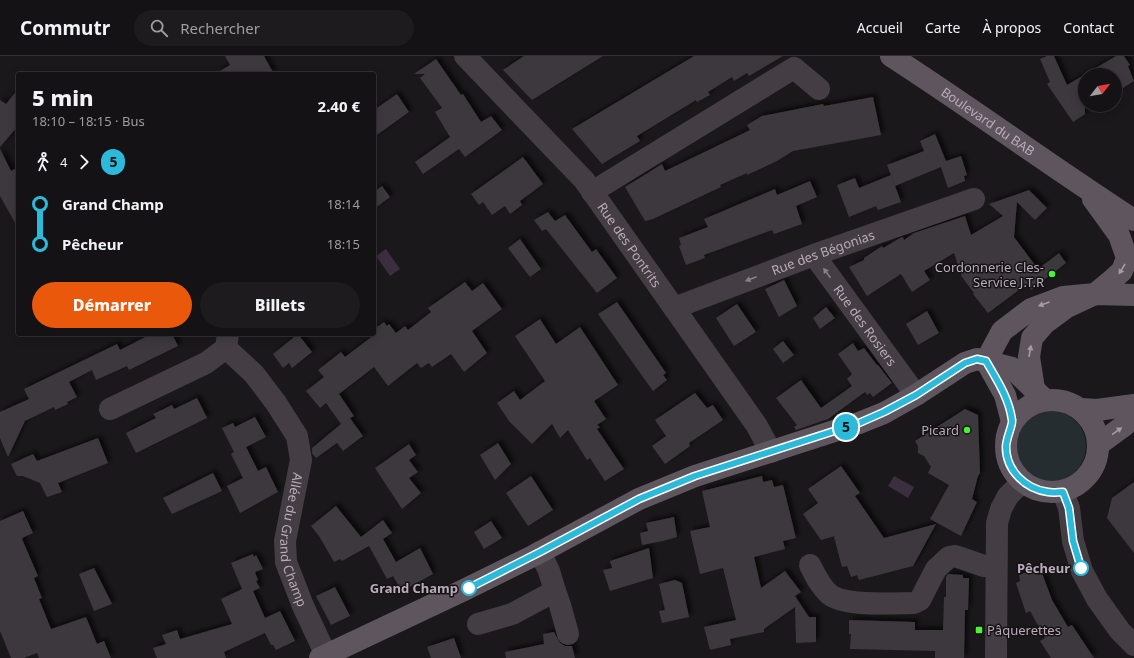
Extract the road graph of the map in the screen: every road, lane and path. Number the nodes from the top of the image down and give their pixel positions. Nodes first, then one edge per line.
1 (465, 56) edge
2 (891, 56) edge
3 (819, 89) dead end
4 (1085, 188) junction
5 (592, 192) junction
6 (974, 199) dead end
7 (1134, 220) edge
8 (1134, 240) edge
9 (814, 255) junction
10 (1095, 294) junction
11 (1134, 295) edge
12 (674, 308) junction
13 (227, 341) edge
14 (986, 361) junction
15 (1134, 394) edge
16 (916, 395) junction
17 (1039, 395) junction
18 (1124, 406) edge
19 (110, 409) dead end
20 (1081, 409) junction
21 (1134, 416) edge
22 (1012, 422) junction
23 (1099, 444) junction
24 (771, 452) junction
25 (1022, 482) junction
26 (1063, 492) junction
27 (540, 552) junction
28 (810, 565) dead end
29 (996, 566) junction
30 (555, 591) junction
31 (478, 624) dead end
32 (568, 634) dead end
33 (1134, 645) edge
34 (323, 657) edge
35 (996, 658) edge

1 - 5 street, Rue des Pontrits
2 - 4 main road, Boulevard du BAB
3 - 5 street
4 - 7 main road, Boulevard du BAB
4 - 8 main road, Boulevard du BAB
4 -> 10 main road
5 - 12 street, Rue des Pontrits
6 - 9 street, Rue des Bégonias
9 -> 12 street, Rue des Bégonias
16 -> 9 street, Rue des Rosiers
10 - 11 main road
10 -> 14 main road
17 -> 10 main road
12 - 24 street, Rue des Pontrits
13 - 19 street
13 - 34 street, Allée du Grand Champ
14 - 16 main road
14 - 17 main road
14 - 22 main road
15 - 18 main road
16 - 24 main road
17 - 20 main road
17 - 22 main road
18 - 20 main road
20 - 23 main road
23 -> 21 main road
22 - 25 main road
23 - 26 main road
24 - 27 main road
25 - 26 main road
25 - 29 street
26 - 33 street
27 - 30 street
27 - 34 main road
28 - 29 street
29 - 35 street
30 - 31 street
30 - 32 street

